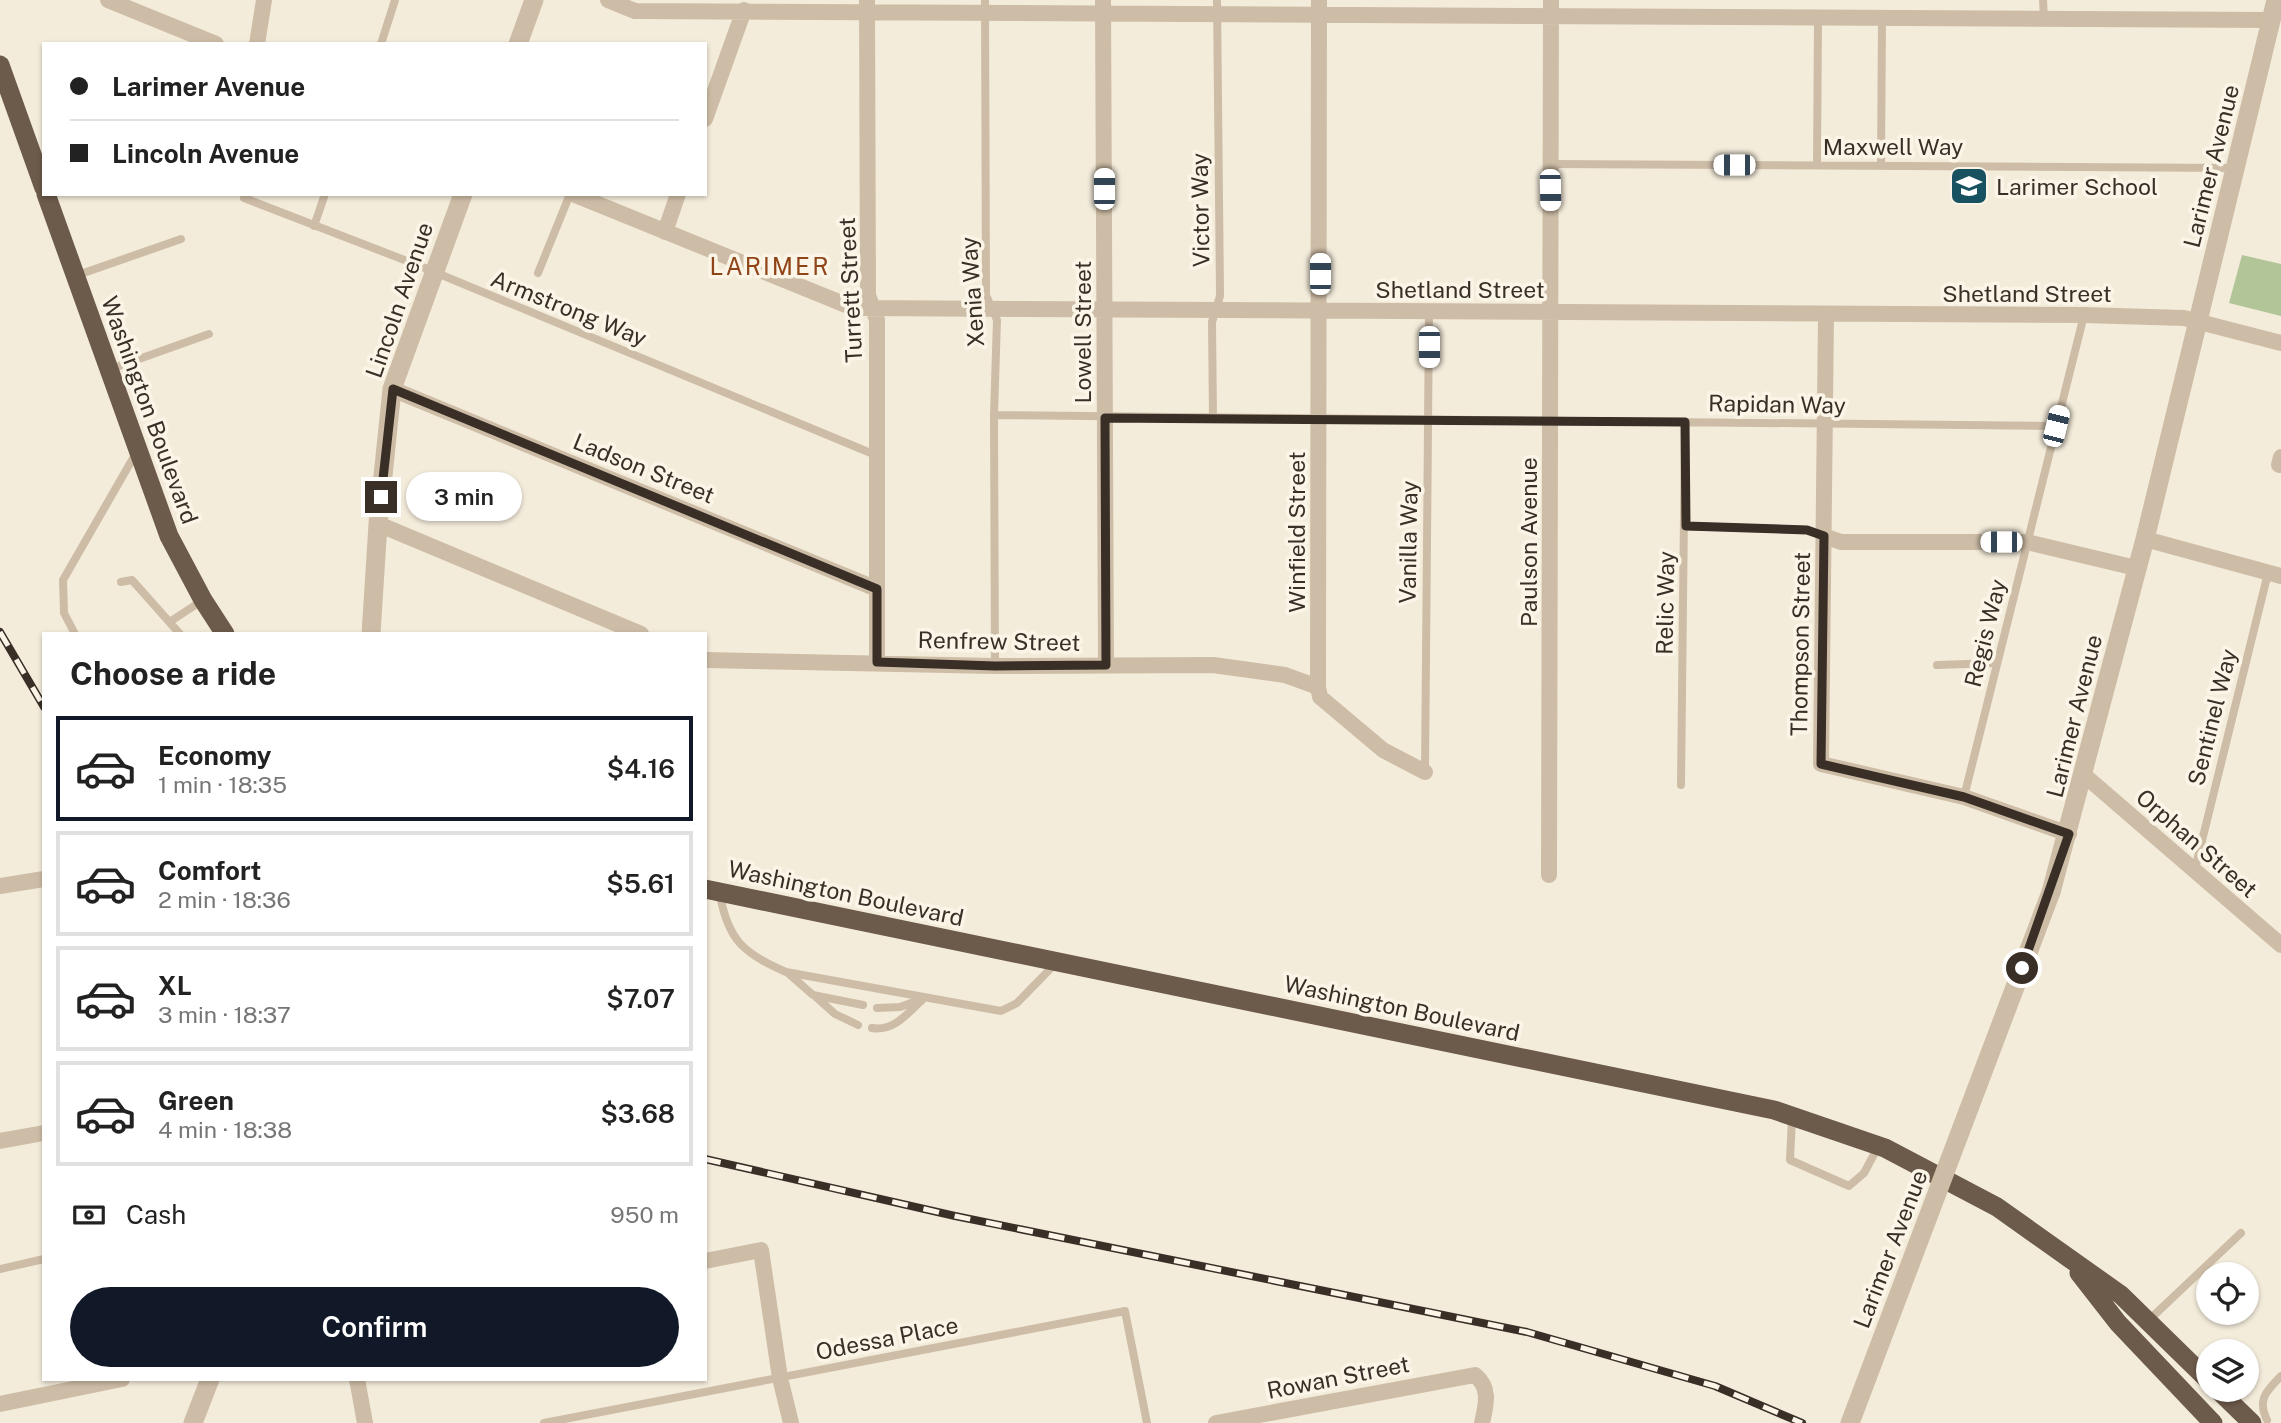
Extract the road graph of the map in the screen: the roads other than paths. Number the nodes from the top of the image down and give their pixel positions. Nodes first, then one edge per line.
1 (108, 0) edge
2 (264, 0) edge
3 (395, 0) edge
4 (534, 0) edge
5 (608, 0) edge
6 (2043, 0) edge
7 (2276, 0) edge
8 (667, 5) edge
9 (867, 5) edge
10 (985, 6) edge
11 (1103, 6) edge
12 (1217, 6) edge
13 (1318, 6) edge
14 (1551, 7) edge
15 (744, 10) junction
16 (1818, 16) junction
17 (1882, 16) junction
18 (2044, 18) junction
19 (2272, 20) junction
20 (211, 42) edge
21 (257, 42) edge
22 (382, 42) edge
23 (519, 42) edge
24 (0, 65) edge
25 (707, 113) edge
26 (1550, 164) junction
27 (1817, 165) junction
28 (1881, 165) junction
29 (2236, 168) junction
30 (42, 182) edge
31 (47, 196) edge
32 (324, 196) edge
33 (462, 196) edge
34 (570, 196) edge
35 (576, 196) edge
36 (677, 196) edge
37 (244, 198) dead end
38 (314, 226) junction
39 (665, 232) junction
40 (181, 239) dead end
41 (435, 272) junction
42 (538, 273) dead end
43 (75, 276) junction
44 (873, 308) junction
45 (1216, 308) junction
46 (992, 309) junction
47 (1104, 311) junction
48 (1320, 311) junction
49 (1429, 312) junction
50 (1552, 312) junction
51 (1826, 314) junction
52 (2084, 315) junction
53 (2198, 322) junction
54 (209, 334) dead end
55 (2281, 342) edge
56 (108, 370) junction
57 (393, 389) junction
58 (994, 415) junction
59 (1105, 418) junction
60 (1213, 418) junction
61 (1320, 418) junction
62 (1429, 420) junction
63 (1552, 422) junction
64 (1685, 422) junction
65 (1825, 425) junction
66 (2056, 426) junction
67 (137, 451) junction
68 (878, 456) junction
69 (378, 524) junction
70 (1686, 526) junction
71 (1824, 536) junction
72 (2145, 539) junction
73 (2027, 542) junction
74 (2136, 568) junction
75 (2274, 575) edge
76 (121, 582) dead end
77 (877, 589) junction
78 (203, 600) junction
79 (172, 621) junction
80 (74, 632) edge
81 (179, 632) edge
82 (224, 632) edge
83 (371, 632) edge
84 (636, 632) edge
85 (707, 660) edge
86 (877, 662) junction
87 (1997, 663) junction
88 (1106, 665) junction
89 (1937, 665) dead end
90 (995, 666) junction
91 (1318, 687) junction
92 (1425, 772) joint
93 (2084, 775) junction
94 (1681, 785) dead end
95 (1964, 797) junction
96 (2069, 834) junction
97 (2194, 870) junction
98 (1549, 875) dead end
99 (42, 879) edge
100 (0, 886) edge
101 (712, 890) edge
102 (2281, 944) edge
103 (1056, 962) junction
104 (786, 972) junction
105 (813, 995) junction
106 (924, 998) junction
107 (863, 1005) dead end
108 (877, 1007) dead end
109 (858, 1025) dead end
110 (872, 1028) dead end
111 (1792, 1116) junction
112 (42, 1133) edge
113 (0, 1141) edge
114 (1879, 1146) junction
115 (2241, 1233) dead end
116 (2059, 1252) junction
117 (42, 1259) edge
118 (707, 1261) edge
119 (0, 1269) edge
120 (2148, 1321) junction
121 (2196, 1368) edge
122 (2281, 1376) edge
123 (780, 1378) junction
124 (112, 1381) edge
125 (209, 1381) edge
126 (357, 1381) edge
127 (2236, 1402) edge
128 (0, 1404) edge
129 (2265, 1422) edge
130 (193, 1423) edge
131 (365, 1423) edge
132 (544, 1423) edge
133 (792, 1423) edge
134 (1147, 1423) edge
135 (1216, 1423) edge
136 (1482, 1423) edge
137 (1850, 1423) edge
138 (2213, 1423) edge

1 - 20 street
2 - 21 street
3 - 22 lane
4 - 23 street
5 - 8 street
6 - 18 lane
7 - 19 street, Larimer Avenue
8 - 15 street
9 - 10 street
9 - 15 street
9 - 44 street, Turrett Street
10 - 11 street
10 - 46 lane, Xenia Way
11 - 12 street
11 - 47 street, Lowell Street
12 - 13 street
12 - 45 lane, Victor Way
13 - 14 street
13 - 48 street, Winfield Street
14 - 16 street
14 - 26 street, Paulson Avenue
15 - 25 street
16 - 17 street
16 - 27 lane
17 - 18 street
17 - 28 lane
18 - 19 street
19 - 29 street, Larimer Avenue
24 - 30 highway
26 - 27 lane, Maxwell Way
26 - 50 street, Paulson Avenue
27 - 28 lane, Maxwell Way
28 - 29 lane, Maxwell Way
29 - 53 street, Larimer Avenue
31 - 43 highway, Washington Boulevard
32 - 38 lane
33 - 41 street, Lincoln Avenue
34 - 42 lane
35 - 39 street, Shetland Street
36 - 39 street
37 - 38 lane, Armstrong Way
38 - 41 lane, Armstrong Way
39 - 44 street, Shetland Street
40 - 43 lane
41 - 57 street, Lincoln Avenue
41 - 68 lane, Armstrong Way
43 - 56 highway, Washington Boulevard
44 - 46 street, Shetland Street
44 - 68 street, Turrett Street
45 - 47 street, Shetland Street
45 - 48 street, Shetland Street
45 - 60 lane, Victor Way
46 - 47 street, Shetland Street
46 - 58 lane, Xenia Way
47 - 59 street, Lowell Street
48 - 49 street, Shetland Street
48 - 61 street, Winfield Street
49 - 50 street, Shetland Street
49 - 62 lane, Vanilla Way
50 - 51 street, Shetland Street
50 - 63 street, Paulson Avenue
51 - 52 street, Shetland Street
51 - 65 street, Thompson Street
52 - 53 street, Shetland Street
52 - 66 lane, Regis Way
53 - 55 street, Shetland Street
53 - 72 street, Larimer Avenue
54 - 56 lane
56 - 67 highway, Washington Boulevard
57 - 69 street, Lincoln Avenue
57 - 77 street, Ladson Street
58 - 59 lane, Rapidan Way
58 - 90 lane, Xenia Way
59 - 60 lane, Rapidan Way
59 - 88 street, Lowell Street
60 - 61 lane, Rapidan Way
61 - 62 lane, Rapidan Way
61 - 91 street, Winfield Street
62 - 63 lane, Rapidan Way
62 - 92 lane, Vanilla Way
63 - 64 lane, Rapidan Way
63 - 98 street, Paulson Avenue
64 - 65 lane, Rapidan Way
64 - 70 lane, Relic Way
65 - 66 lane, Rapidan Way
65 - 71 street, Thompson Street
66 - 73 lane, Regis Way
67 - 78 highway, Washington Boulevard
67 - 80 lane
68 - 77 street, Turrett Street
69 - 83 street, Lincoln Avenue
69 - 84 street
70 - 71 lane
70 - 94 lane, Relic Way
71 - 73 street
71 - 95 street, Thompson Street
72 - 74 street, Larimer Avenue
72 - 75 street
73 - 74 street
73 - 87 lane, Regis Way
74 - 93 street, Larimer Avenue
75 - 97 lane, Sentinel Way
76 - 79 lane
77 - 86 street, Turrett Street
78 - 79 lane
78 - 82 highway, Washington Boulevard
79 - 81 lane
85 - 86 street, Renfrew Street
86 - 90 street, Renfrew Street
87 - 89 lane
87 - 95 lane, Regis Way
88 - 90 street, Renfrew Street
88 - 91 street, Renfrew Street
91 - 92 street
93 - 96 street, Larimer Avenue
93 - 97 street, Orphan Street
95 - 96 street
96 - 137 street, Larimer Avenue, bridge
97 - 102 street, Orphan Street
99 - 100 street
101 - 103 highway, Washington Boulevard
101 - 104 lane
103 - 106 lane
103 - 111 highway, Washington Boulevard
104 - 105 lane
104 - 106 lane
105 - 107 lane
105 - 109 lane
106 - 108 lane
106 - 110 lane
111 - 114 highway, Washington Boulevard
111 - 114 lane
112 - 113 street
114 - 116 highway, Washington Boulevard
115 - 120 lane
116 - 120 highway, Washington Boulevard
116 - 138 highway, Washington Boulevard
117 - 119 lane
118 - 123 street
120 - 121 highway, Washington Boulevard
122 - 129 lane
123 - 132 lane, Odessa Place
123 - 133 street
123 - 134 lane, Odessa Place
124 - 128 street
125 - 130 street
126 - 131 street
127 - 129 highway
135 - 136 street, Rowan Street

